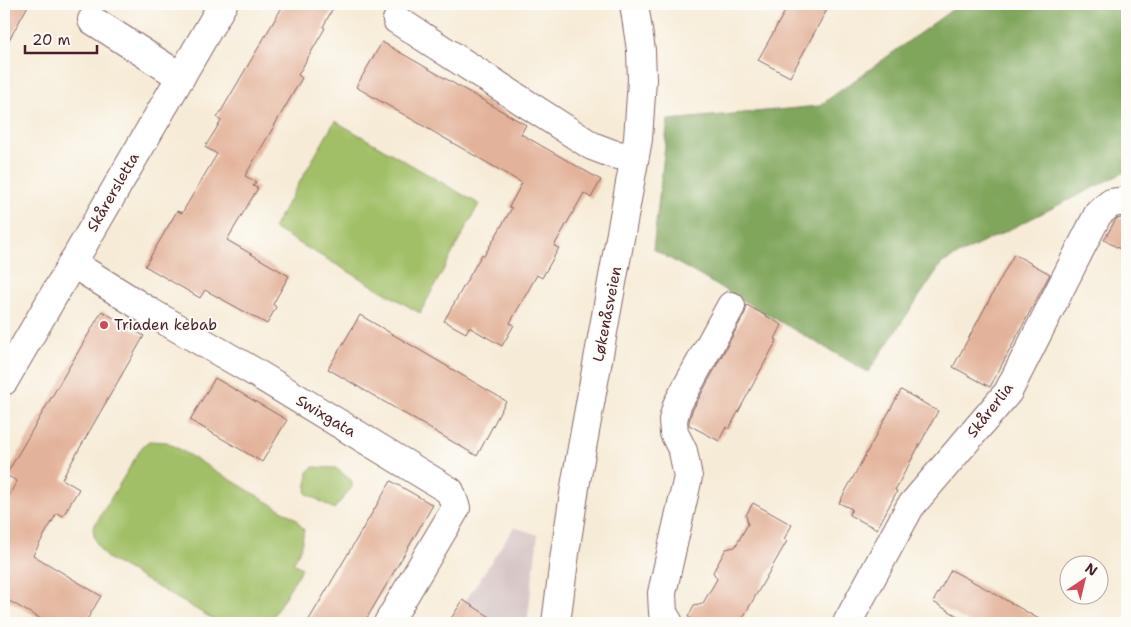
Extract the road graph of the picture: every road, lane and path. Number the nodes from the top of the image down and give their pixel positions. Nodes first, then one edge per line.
1 (223, 4) edge
2 (634, 4) edge
3 (92, 20) dead end
4 (397, 20) dead end
5 (181, 77) junction
6 (634, 158) junction
7 (1127, 201) edge
8 (72, 263) junction
9 (731, 306) dead end
10 (4, 381) edge
11 (388, 623) edge
12 (556, 623) edge
13 (669, 623) edge
14 (847, 623) edge

1 - 5 street, Skårersletta
2 - 6 street, Løkenåsveien
3 - 5 street
4 - 6 street
5 - 8 street, Skårersletta
6 - 12 street, Løkenåsveien
7 - 14 street, Skårerlia
8 - 10 street, Skårersletta
8 - 11 street, Swixgata
9 - 13 street

